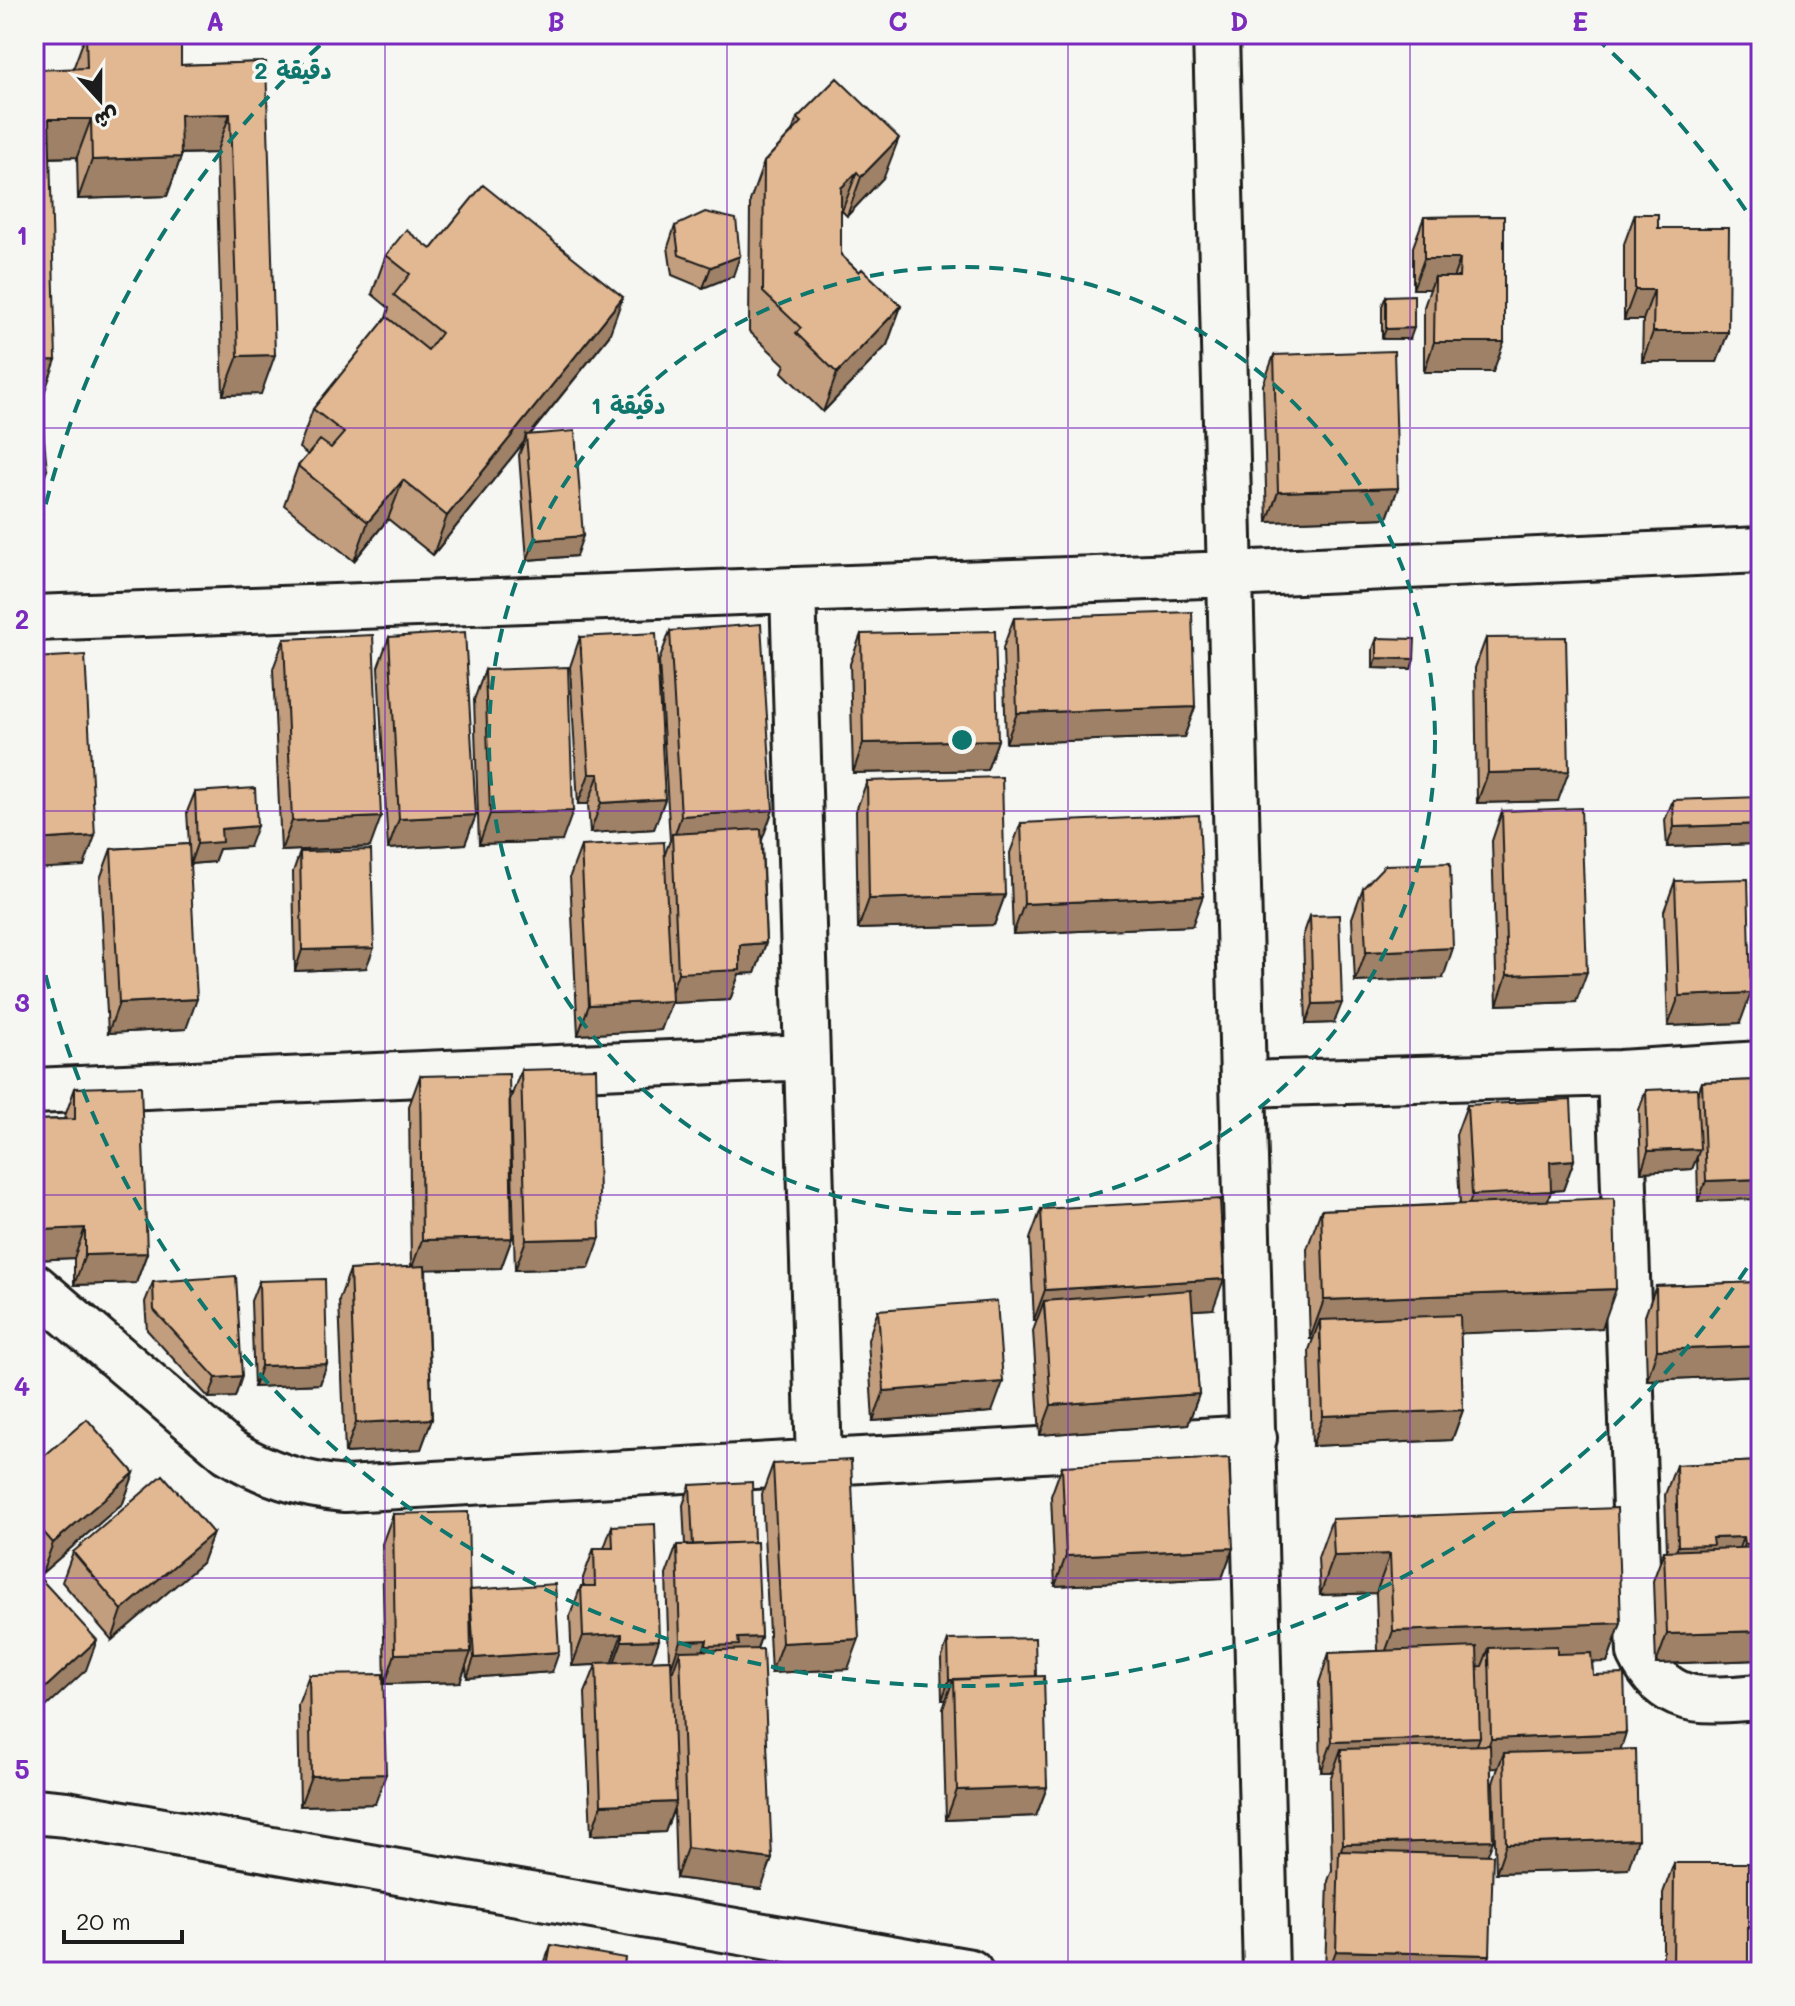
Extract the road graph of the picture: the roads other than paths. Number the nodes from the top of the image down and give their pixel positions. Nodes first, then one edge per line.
1 (1216, 34) edge
2 (1761, 550) edge
3 (1231, 574) junction
4 (793, 590) junction
5 (34, 618) edge
6 (807, 1057) junction
7 (1761, 1064) edge
8 (1620, 1073) junction
9 (1245, 1084) junction
10 (34, 1091) edge
11 (34, 1286) edge
12 (1254, 1438) junction
13 (819, 1462) junction
14 (1761, 1697) edge
15 (34, 1811) edge
16 (1761, 1948) edge
17 (970, 1972) edge
18 (1266, 1972) edge
19 (1758, 1972) edge

1 - 3 street
2 - 3 street
3 - 4 street
3 - 9 street
4 - 5 street
4 - 6 street
6 - 10 street
6 - 13 street
7 - 8 street
8 - 9 street
8 - 14 street
9 - 12 street
11 - 13 street
12 - 13 street
12 - 18 street
15 - 17 street
16 - 19 street

